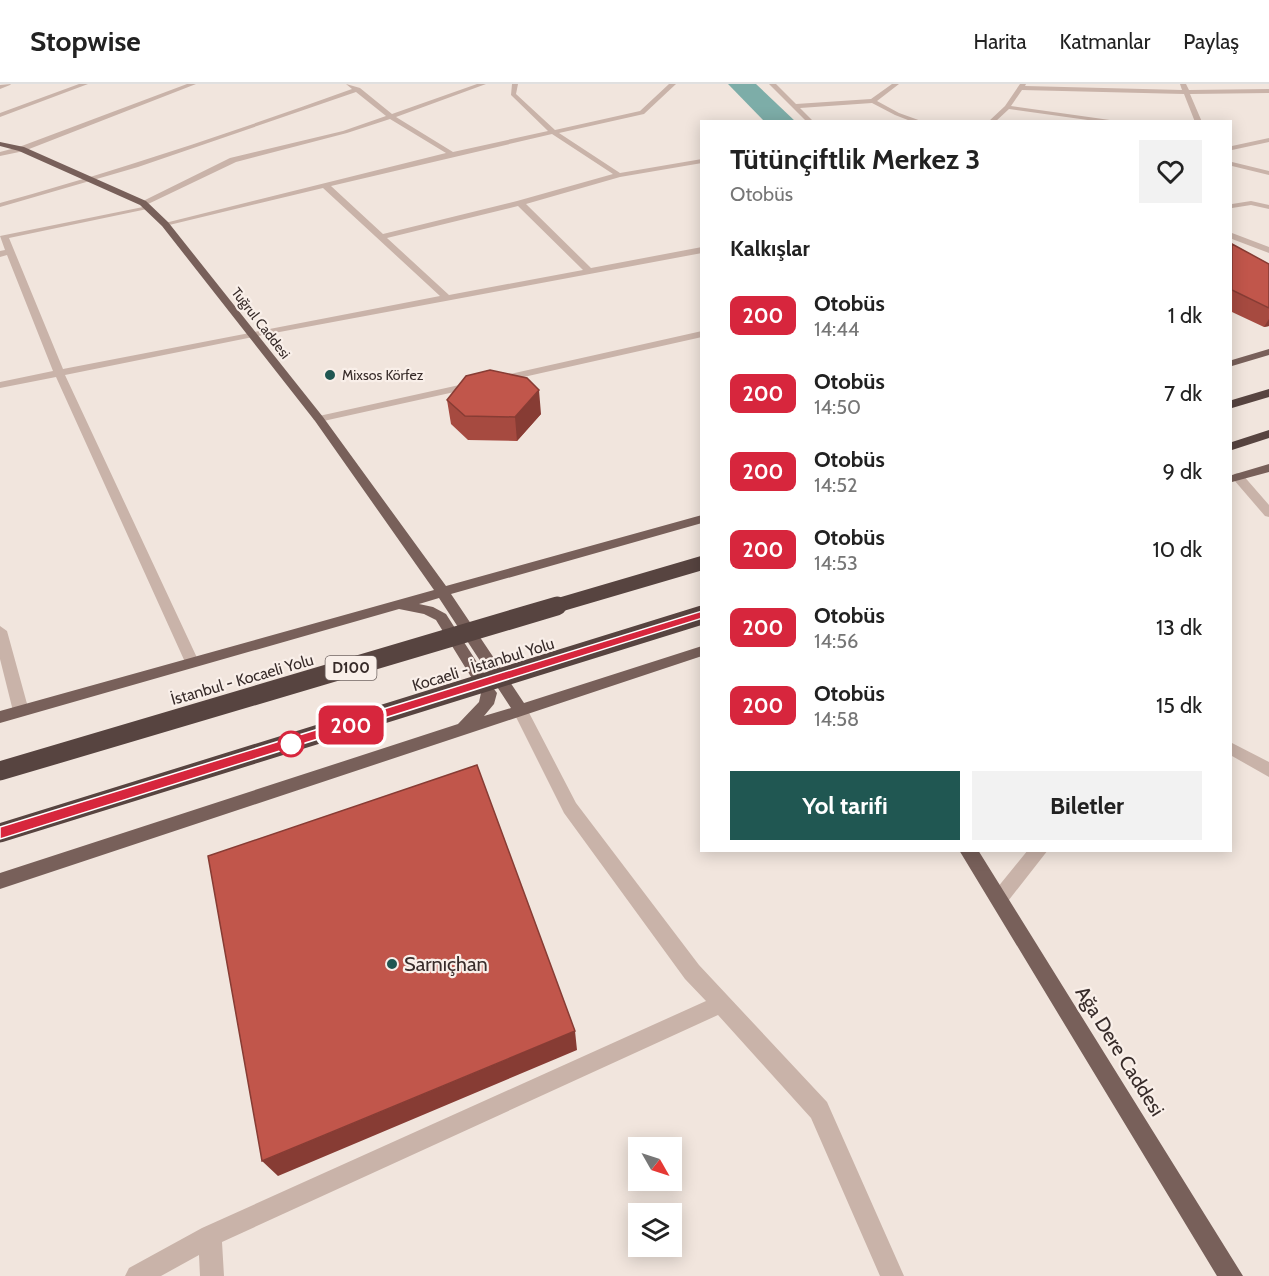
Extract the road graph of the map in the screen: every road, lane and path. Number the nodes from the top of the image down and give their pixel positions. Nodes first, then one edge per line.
1 (8, 84) edge
2 (85, 84) edge
3 (193, 84) edge
4 (349, 84) edge
5 (483, 84) edge
6 (515, 84) edge
7 (673, 84) edge
8 (772, 84) edge
9 (896, 84) edge
10 (1183, 84) edge
11 (1023, 86) edge
12 (0, 87) edge
13 (358, 90) junction
14 (1269, 91) edge
15 (1188, 92) junction
16 (873, 101) junction
17 (795, 106) junction
18 (1007, 107) junction
19 (999, 112) junction
20 (0, 115) edge
21 (392, 117) junction
22 (1019, 117) dead end
23 (809, 120) edge
24 (915, 120) edge
25 (993, 120) edge
26 (1106, 120) edge
27 (1197, 120) edge
28 (553, 132) junction
29 (1243, 138) dead end
30 (1268, 141) edge
31 (0, 144) edge
32 (1232, 148) edge
33 (21, 149) junction
34 (0, 154) edge
35 (452, 154) junction
36 (700, 161) edge
37 (1232, 164) edge
38 (1269, 172) edge
39 (619, 175) junction
40 (93, 181) junction
41 (324, 184) junction
42 (520, 203) junction
43 (0, 205) edge
44 (146, 205) junction
45 (1232, 206) edge
46 (1269, 207) edge
47 (165, 224) junction
48 (382, 237) junction
49 (1232, 237) edge
50 (700, 250) edge
51 (1269, 250) edge
52 (5, 253) edge
53 (588, 270) junction
54 (447, 297) junction
55 (253, 334) junction
56 (700, 334) edge
57 (1269, 352) edge
58 (1232, 363) edge
59 (59, 373) junction
60 (0, 385) edge
61 (1269, 393) edge
62 (1232, 404) edge
63 (319, 419) junction
64 (1269, 434) edge
65 (1232, 446) edge
66 (1269, 468) edge
67 (1235, 478) edge
68 (1269, 513) edge
69 (700, 520) edge
70 (700, 564) edge
71 (442, 591) junction
72 (395, 604) junction
73 (700, 616) edge
74 (0, 631) edge
75 (700, 652) edge
76 (192, 662) junction
77 (520, 709) junction
78 (21, 711) junction
79 (0, 717) edge
80 (465, 727) junction
81 (1232, 749) edge
82 (1269, 770) edge
83 (0, 771) edge
84 (0, 833) edge
85 (969, 852) edge
86 (1037, 852) edge
87 (0, 881) edge
88 (999, 899) junction
89 (721, 1004) junction
90 (210, 1236) junction
91 (137, 1276) edge
92 (212, 1276) edge
93 (892, 1276) edge
94 (1231, 1276) edge

1 - 12 street
2 - 20 street
3 - 33 street
4 - 13 street
5 - 21 street
6 - 28 street
7 - 28 street
8 - 17 street
9 - 16 street
10 - 15 street
11 - 15 street
11 - 18 street
13 - 21 street
13 - 40 street
14 - 15 street
15 - 27 street
16 - 17 street
16 - 24 street
17 - 23 street
18 - 19 street
18 - 26 street
19 - 22 street
19 - 25 street
21 - 35 street
21 - 44 street
28 - 35 street
28 - 39 street
29 - 30 street
30 - 32 street
31 - 33 main road, Tuğrul Caddesi
33 - 34 street
33 - 40 main road, Tuğrul Caddesi
35 - 41 street
36 - 39 street
37 - 38 street
39 - 42 street
40 - 43 street
40 - 44 main road, Tuğrul Caddesi
41 - 47 street
41 - 48 street
42 - 48 street
42 - 53 street
44 - 47 main road, Tuğrul Caddesi
44 - 52 street
45 - 46 street
47 - 55 main road, Tuğrul Caddesi
48 - 54 street
49 - 51 street
50 - 53 street
52 - 59 street
53 - 54 street
54 - 55 street
55 - 59 street
55 - 63 main road, Tuğrul Caddesi
56 - 63 street
57 - 58 main road
59 - 60 street
59 - 76 street
61 - 62 highway
63 - 71 main road, Tuğrul Caddesi
64 - 65 highway
66 - 67 main road
67 - 68 street
69 - 71 main road
70 - 83 highway, İstanbul - Kocaeli Yolu / D100, bridge
71 - 72 main road
71 - 77 main road, Tuğrul Caddesi
72 - 76 main road
72 - 80 main road
73 - 84 highway, Kocaeli - İstanbul Yolu, bridge
74 - 78 street
75 - 77 main road
76 - 78 main road
77 - 80 main road
77 - 89 street
78 - 79 main road
80 - 87 main road
81 - 82 street
85 - 88 main road, Ağa Dere Caddesi
86 - 88 street
88 - 94 main road, Ağa Dere Caddesi
89 - 90 street
89 - 93 street
90 - 91 street
90 - 92 street

